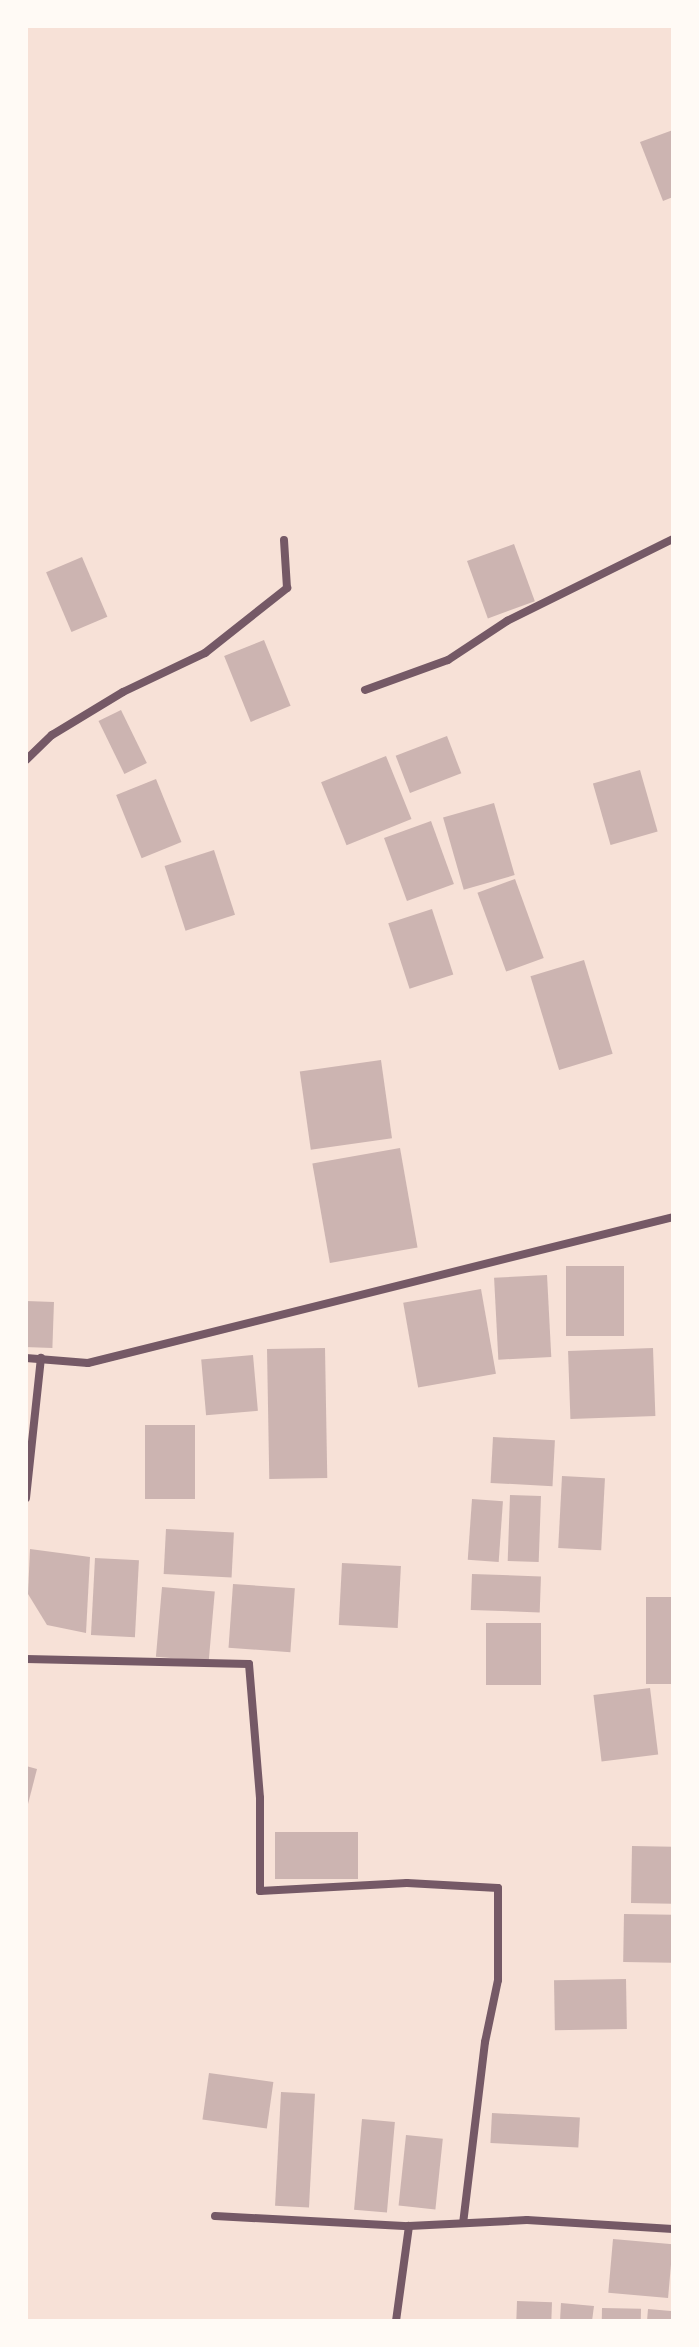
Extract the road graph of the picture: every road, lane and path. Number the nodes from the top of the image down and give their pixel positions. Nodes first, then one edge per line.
1 (673, 539) edge
2 (284, 540) dead end
3 (365, 690) dead end
4 (26, 760) edge
5 (673, 1217) edge
6 (26, 1358) edge
7 (41, 1358) junction
8 (26, 1498) edge
9 (26, 1659) edge
10 (215, 2216) dead end
11 (463, 2223) junction
12 (409, 2226) junction
13 (673, 2229) edge
14 (396, 2321) edge

1 - 3 street
2 - 4 street
5 - 7 street
6 - 7 street
7 - 8 street
9 - 11 street
10 - 12 street
11 - 12 street
11 - 13 street
12 - 14 street

